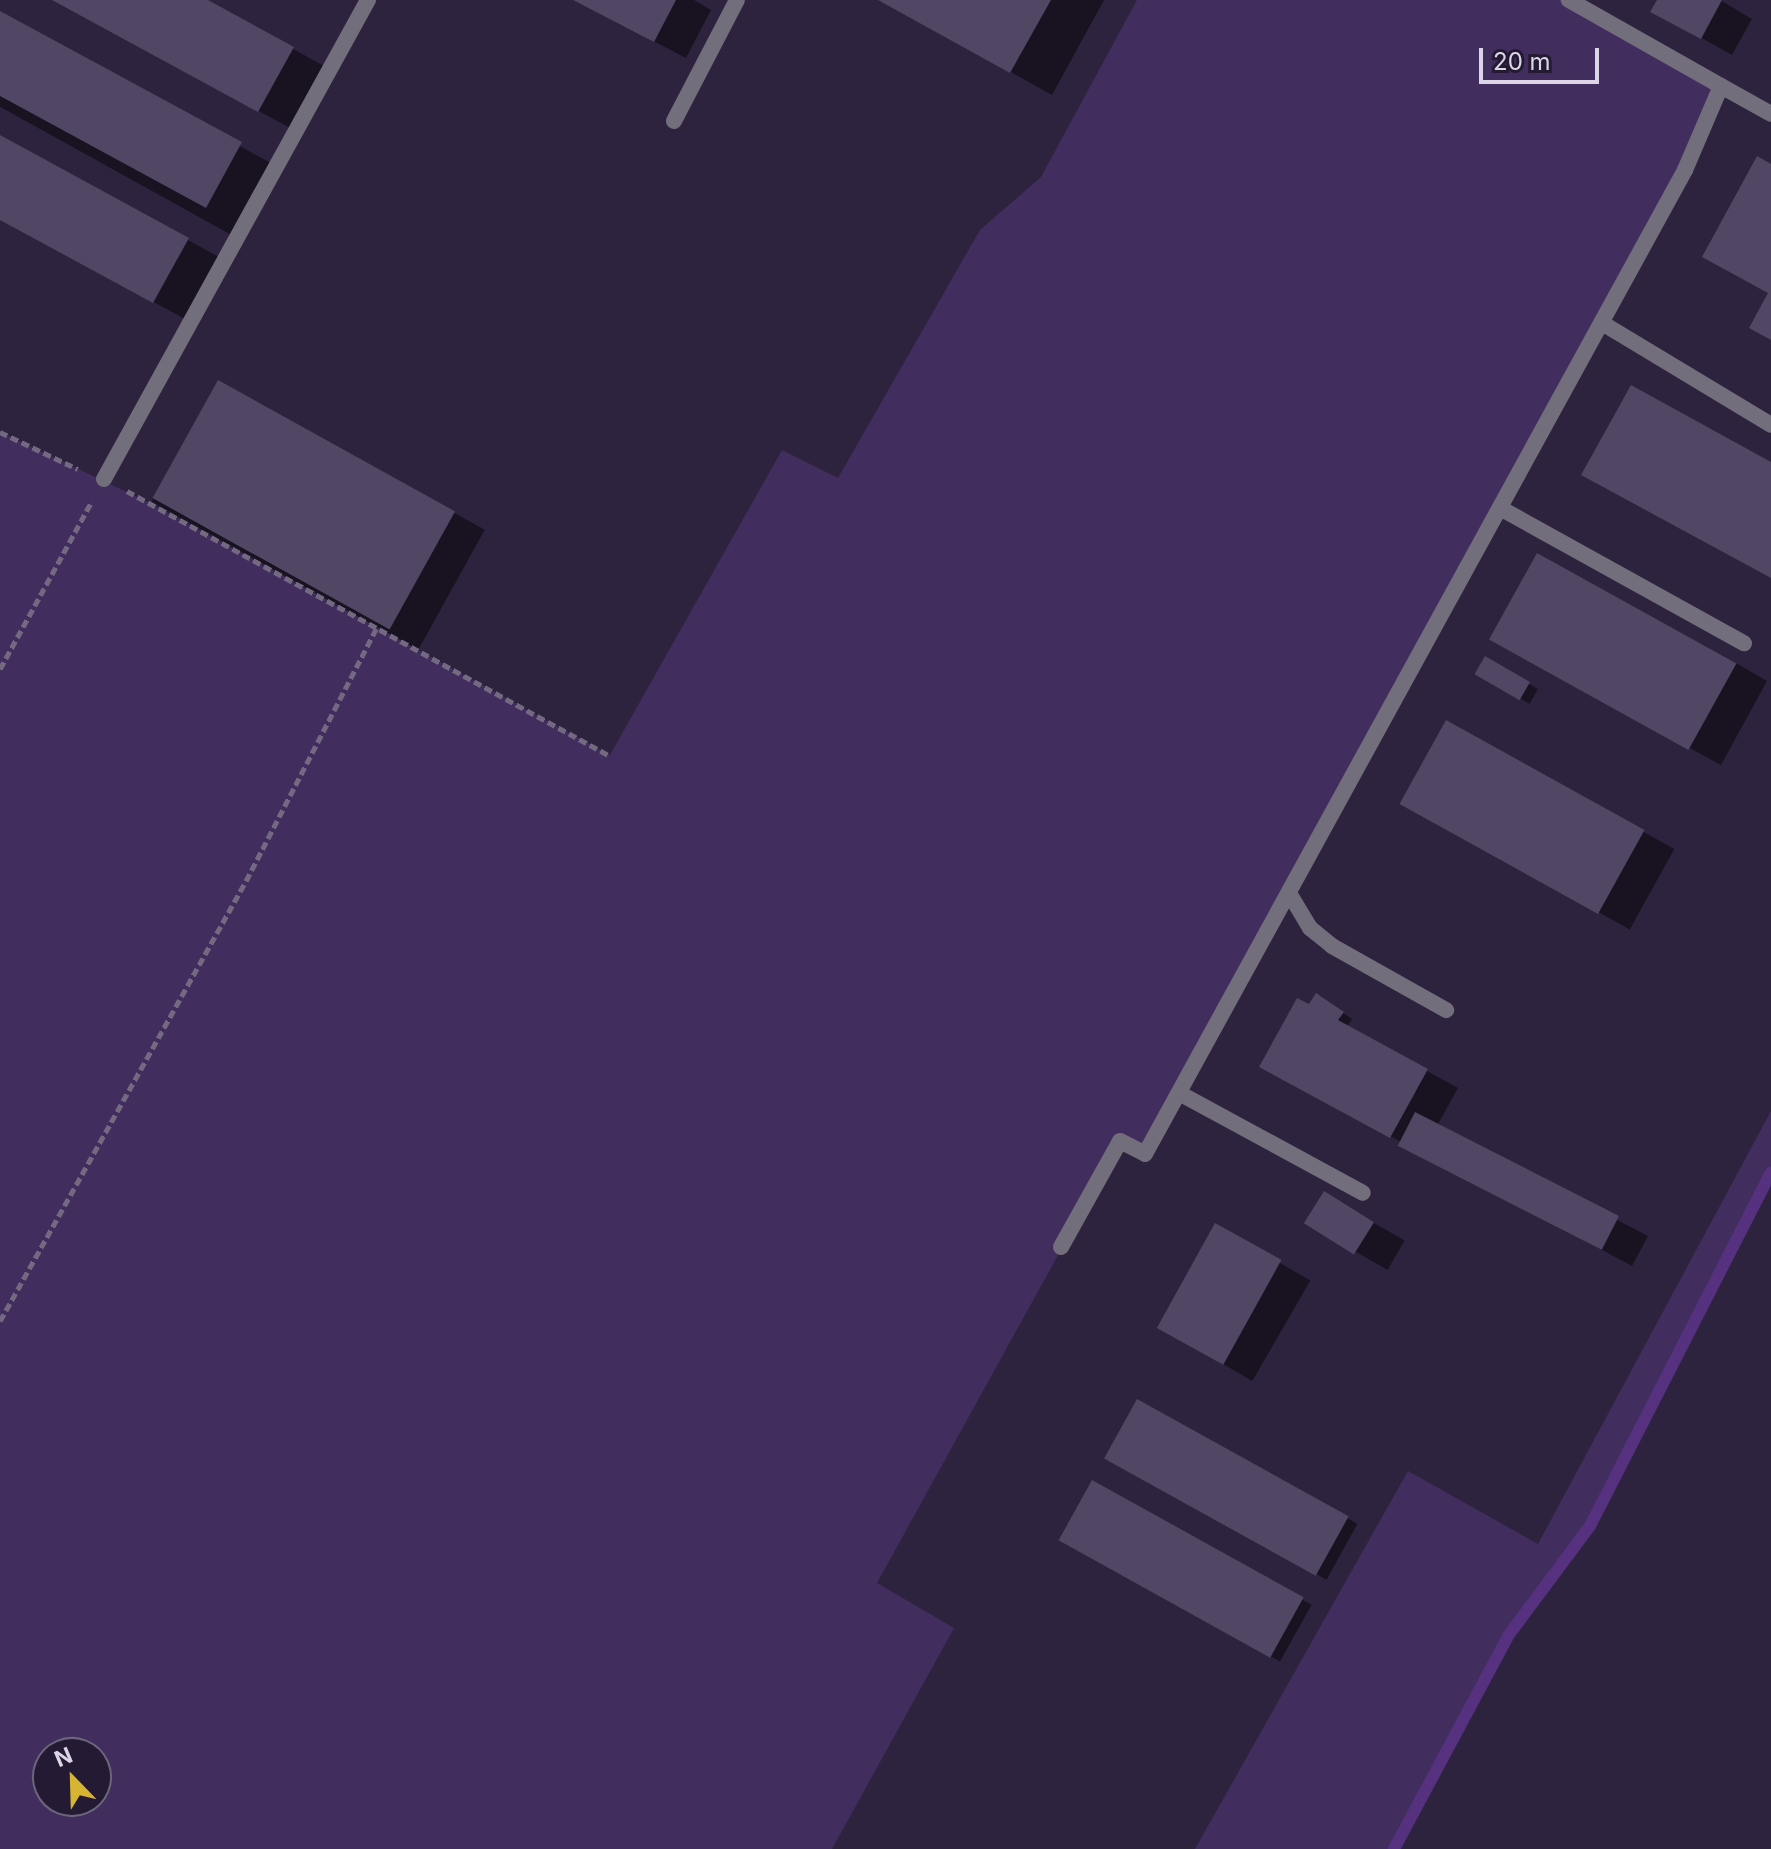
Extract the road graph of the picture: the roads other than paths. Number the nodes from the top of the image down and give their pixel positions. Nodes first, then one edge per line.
1 (368, 0) edge
2 (737, 0) edge
3 (1569, 0) edge
4 (1721, 86) junction
5 (1771, 114) edge
6 (674, 121) dead end
7 (1602, 323) junction
8 (1771, 425) edge
9 (104, 479) road end
10 (1500, 508) junction
11 (1744, 643) dead end
12 (1289, 893) junction
13 (1446, 1010) dead end
14 (1179, 1093) junction
15 (1363, 1193) dead end
16 (1061, 1247) dead end

1 - 9 lane
2 - 6 lane
3 - 4 lane
4 - 5 lane
4 - 7 lane
7 - 8 lane
7 - 10 lane
10 - 11 lane
10 - 12 lane
12 - 13 lane
12 - 14 lane
14 - 15 lane
14 - 16 lane

